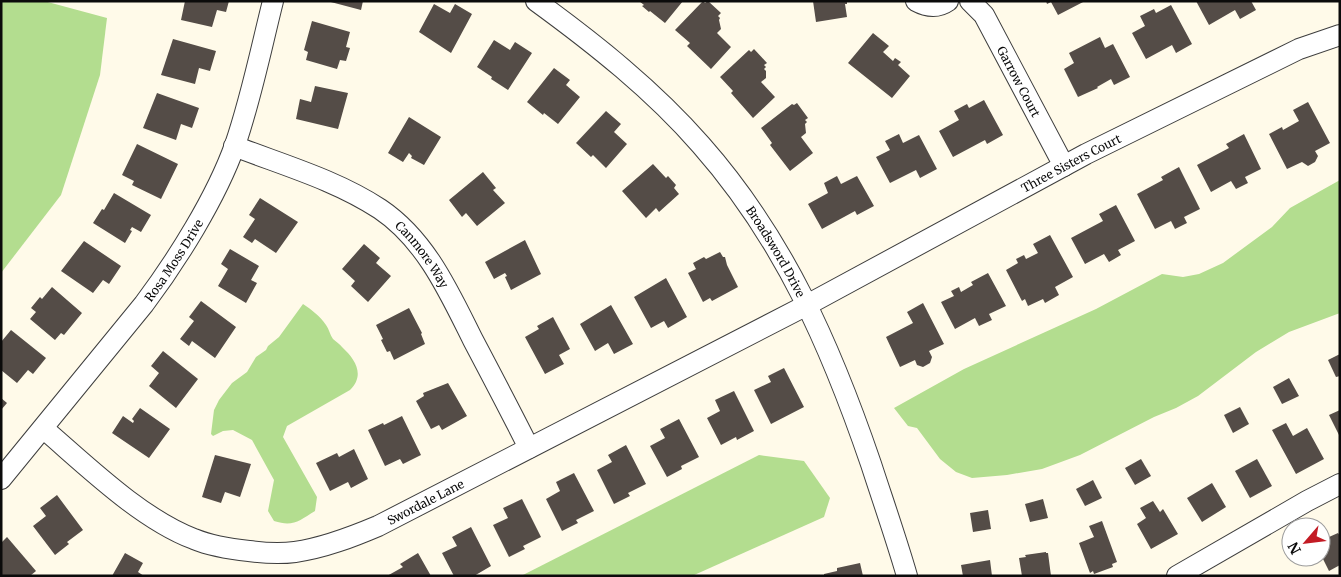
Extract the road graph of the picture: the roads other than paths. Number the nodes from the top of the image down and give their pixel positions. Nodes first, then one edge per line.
1 (273, 1) edge
2 (536, 1) edge
3 (916, 1) edge
4 (948, 1) edge
5 (970, 1) edge
6 (1340, 35) edge
7 (234, 146) junction
8 (1064, 166) junction
9 (807, 305) junction
10 (44, 429) junction
11 (529, 448) junction
12 (1, 479) edge
13 (1340, 484) edge
14 (907, 576) edge
15 (1177, 576) edge

1 - 7 street, Rosa Moss Drive
2 - 9 street, Broadsword Drive
3 - 4 street
5 - 8 street, Garrow Court
6 - 8 street, Three Sisters Court
7 - 10 street, Rosa Moss Drive
7 - 11 street, Canmore Way
8 - 9 street, Three Sisters Court
9 - 11 street, Swordale Lane
9 - 14 street, Broadsword Drive
10 - 11 street, Swordale Lane
10 - 12 street, Rosa Moss Drive
13 - 15 street

